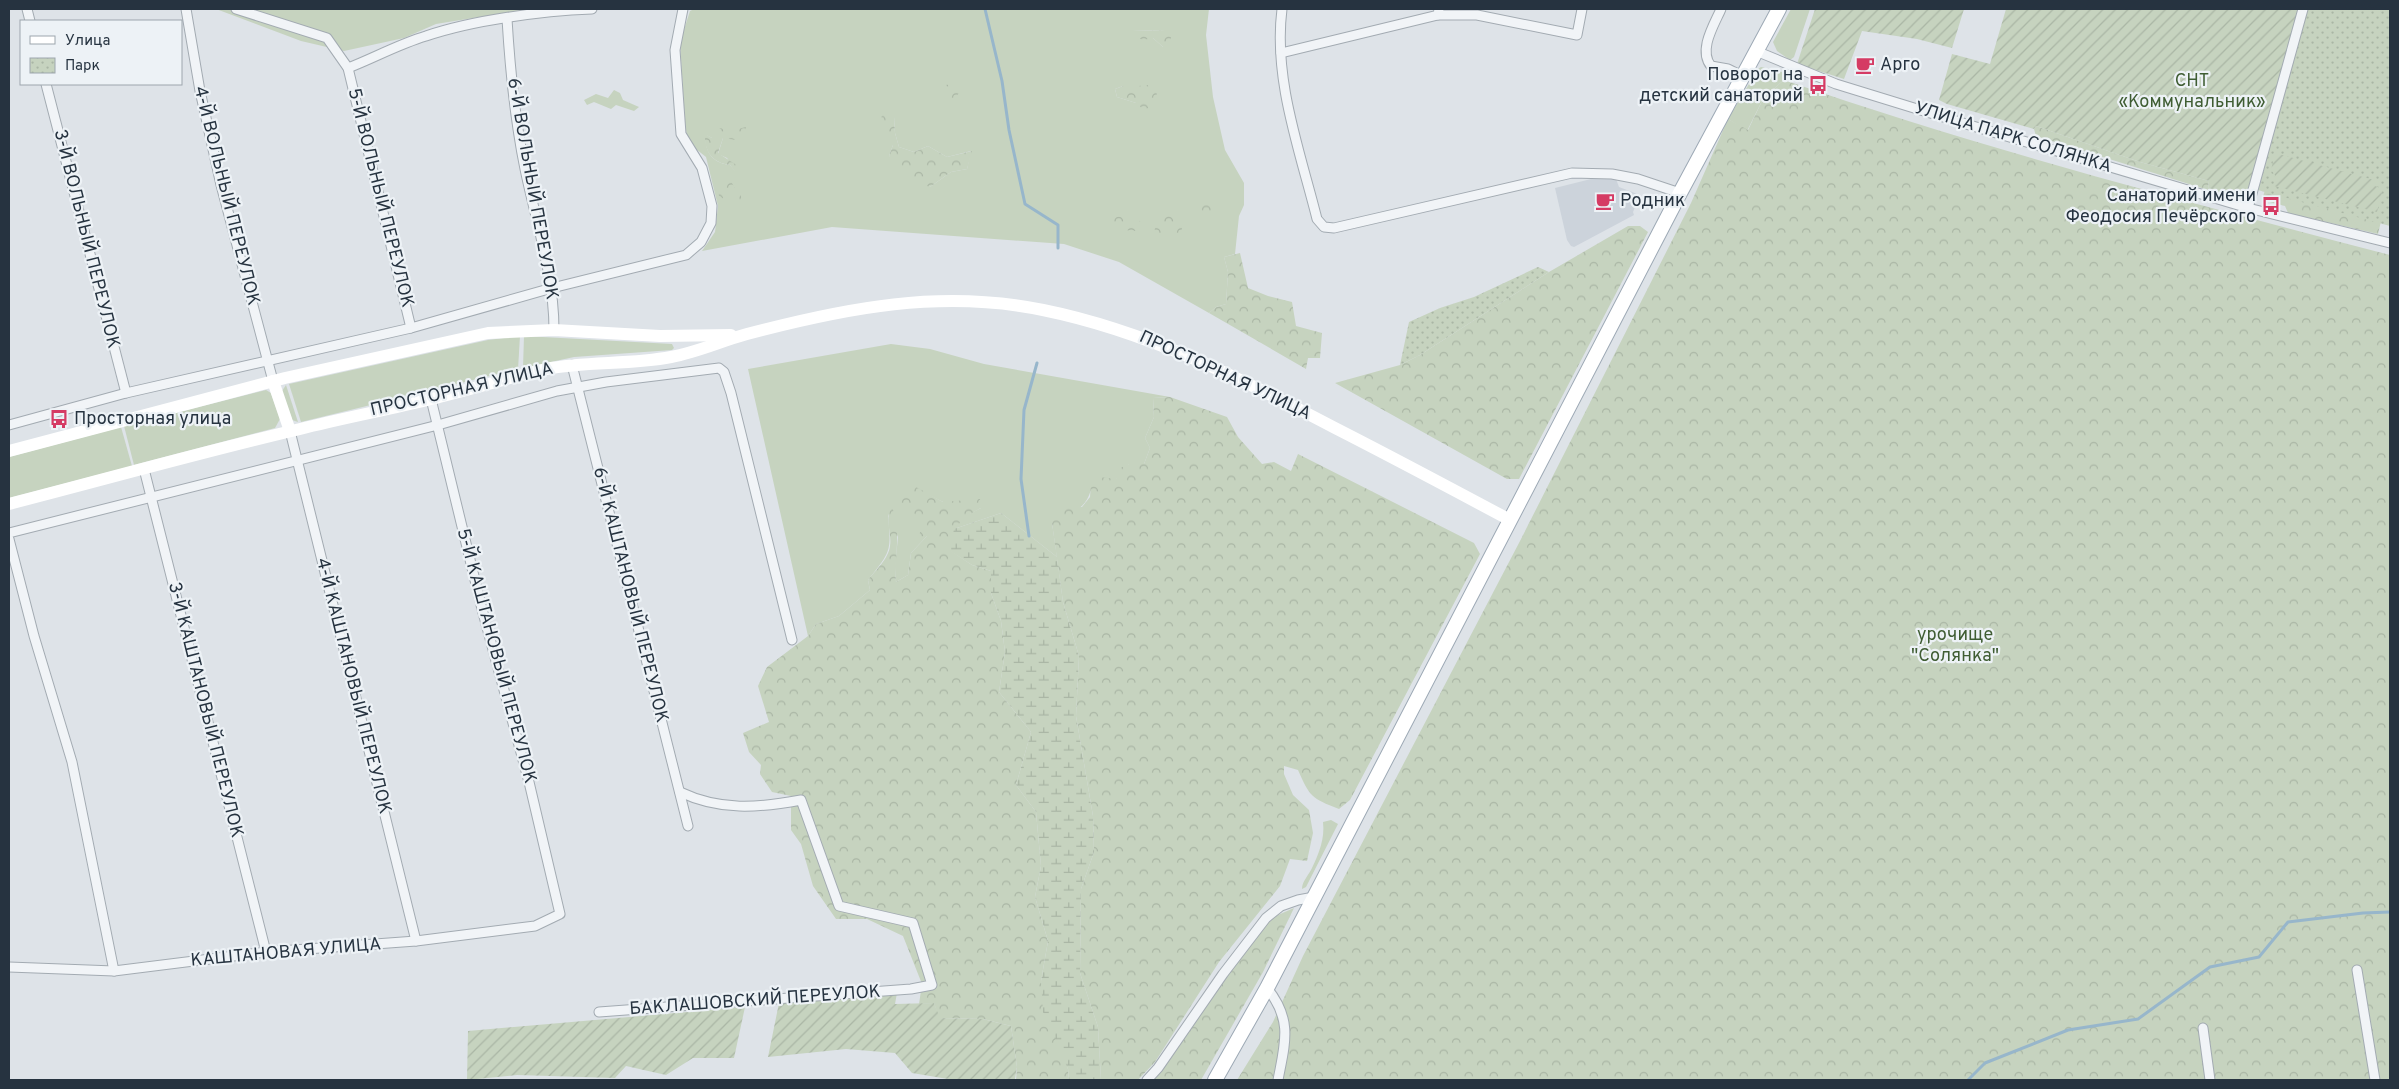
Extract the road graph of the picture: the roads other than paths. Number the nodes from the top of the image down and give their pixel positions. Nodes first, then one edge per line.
1 (186, 9) edge
2 (236, 9) edge
3 (592, 9) edge
4 (682, 9) edge
5 (1282, 9) edge
6 (1582, 9) edge
7 (1722, 9) edge
8 (1779, 9) edge
9 (2303, 9) edge
10 (1439, 12) edge
11 (507, 19) junction
12 (1756, 51) junction
13 (1281, 53) junction
14 (348, 68) junction
15 (1742, 76) junction
16 (46, 85) edge
17 (1678, 197) junction
18 (2248, 208) junction
19 (2390, 243) edge
20 (552, 288) junction
21 (411, 328) junction
22 (554, 330) junction
23 (743, 335) junction
24 (679, 336) junction
25 (682, 354) junction
26 (266, 361) junction
27 (572, 365) junction
28 (273, 381) junction
29 (578, 387) junction
30 (126, 393) junction
31 (431, 399) junction
32 (9, 425) edge
33 (438, 425) junction
34 (290, 431) junction
35 (9, 451) edge
36 (297, 461) junction
37 (144, 469) junction
38 (152, 498) junction
39 (9, 504) edge
40 (1510, 520) junction
41 (9, 533) edge
42 (9, 539) edge
43 (792, 640) dead end
44 (680, 792) junction
45 (688, 826) dead end
46 (1314, 897) junction
47 (560, 914) joint
48 (416, 941) junction
49 (266, 952) junction
50 (9, 967) edge
51 (2357, 970) dead end
52 (114, 971) junction
53 (1267, 988) junction
54 (598, 1012) dead end
55 (2203, 1028) dead end
56 (1147, 1080) edge
57 (1215, 1080) edge
58 (1278, 1080) edge
59 (2210, 1080) edge
60 (2375, 1080) edge

1 - 26 street, 4-Й ВОЛЬНЫЙ ПЕРЕУЛОК
2 - 14 street
3 - 11 street
4 - 20 street
5 - 13 street
6 - 10 street
7 - 15 street
8 - 12 main road
9 - 18 street
10 - 13 street
11 - 14 street
11 - 20 street, 6-Й ВОЛЬНЫЙ ПЕРЕУЛОК
12 - 15 main road
12 - 18 street, УЛИЦА ПАРК СОЛЯНКА
13 - 17 street
14 - 21 street, 5-Й ВОЛЬНЫЙ ПЕРЕУЛОК
15 - 17 main road
16 - 30 street, 3-Й ВОЛЬНЫЙ ПЕРЕУЛОК
17 - 40 main road
18 - 19 street, УЛИЦА ПАРК СОЛЯНКА
20 - 21 street
20 - 22 street, 6-Й ВОЛЬНЫЙ ПЕРЕУЛОК
21 - 26 street
22 - 24 main road, ПРОСТОРНАЯ УЛИЦА
22 - 28 main road, ПРОСТОРНАЯ УЛИЦА
23 - 24 main road, ПРОСТОРНАЯ УЛИЦА
23 - 25 main road, ПРОСТОРНАЯ УЛИЦА
23 - 40 main road, ПРОСТОРНАЯ УЛИЦА
24 - 25 main road
25 - 27 main road, ПРОСТОРНАЯ УЛИЦА
26 - 28 street, 4-Й ВОЛЬНЫЙ ПЕРЕУЛОК
26 - 30 street
27 - 29 street, 6-Й КАШТАНОВЫЙ ПЕРЕУЛОК
27 - 31 main road, ПРОСТОРНАЯ УЛИЦА
28 - 34 main road
28 - 35 main road, ПРОСТОРНАЯ УЛИЦА
29 - 33 street
29 - 43 street
29 - 44 street, 6-Й КАШТАНОВЫЙ ПЕРЕУЛОК
30 - 32 street
31 - 33 street, 5-Й КАШТАНОВЫЙ ПЕРЕУЛОК
31 - 34 main road, ПРОСТОРНАЯ УЛИЦА
33 - 36 street
33 - 47 street, 5-Й КАШТАНОВЫЙ ПЕРЕУЛОК
34 - 36 street, 4-Й КАШТАНОВЫЙ ПЕРЕУЛОК
34 - 37 main road, ПРОСТОРНАЯ УЛИЦА
36 - 38 street
36 - 48 street, 4-Й КАШТАНОВЫЙ ПЕРЕУЛОК
37 - 38 street, 3-Й КАШТАНОВЫЙ ПЕРЕУЛОК
37 - 39 main road, ПРОСТОРНАЯ УЛИЦА
38 - 41 street
38 - 49 street, 3-Й КАШТАНОВЫЙ ПЕРЕУЛОК
40 - 46 main road
42 - 52 street
44 - 45 street, 6-Й КАШТАНОВЫЙ ПЕРЕУЛОК
44 - 54 street, БАКЛАШОВСКИЙ ПЕРЕУЛОК
46 - 53 main road
46 - 56 street
47 - 48 street, КАШТАНОВАЯ УЛИЦА
48 - 49 street, КАШТАНОВАЯ УЛИЦА
49 - 52 street, КАШТАНОВАЯ УЛИЦА
50 - 52 street, КАШТАНОВАЯ УЛИЦА
51 - 60 street
53 - 57 main road
53 - 58 street
55 - 59 street

